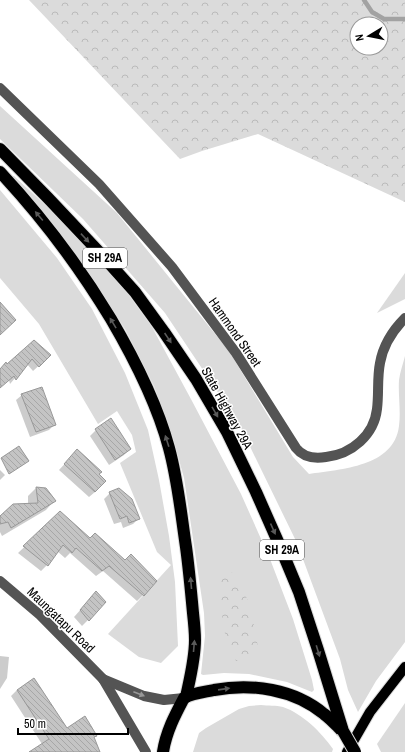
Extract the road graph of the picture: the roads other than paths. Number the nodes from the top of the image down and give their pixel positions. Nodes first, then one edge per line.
1 (0, 88) edge
2 (0, 149) edge
3 (0, 172) edge
4 (405, 318) edge
5 (0, 581) edge
6 (405, 667) edge
7 (103, 679) junction
8 (185, 697) junction
9 (343, 731) junction
10 (146, 752) edge
11 (163, 752) edge
12 (346, 752) edge
13 (356, 752) edge

1 - 4 street, Hammond Street
2 -> 9 highway, State Highway 29A / SH 29A
8 -> 3 highway, SH 29A
5 - 7 street, Maungatapu Road
6 - 12 main road
7 -> 8 street, Maungatapu Road
7 - 10 street, Maungatapu Road
8 -> 9 highway, SH 29A
8 - 11 highway, SH 29A
9 - 13 highway, SH 29A, bridge

